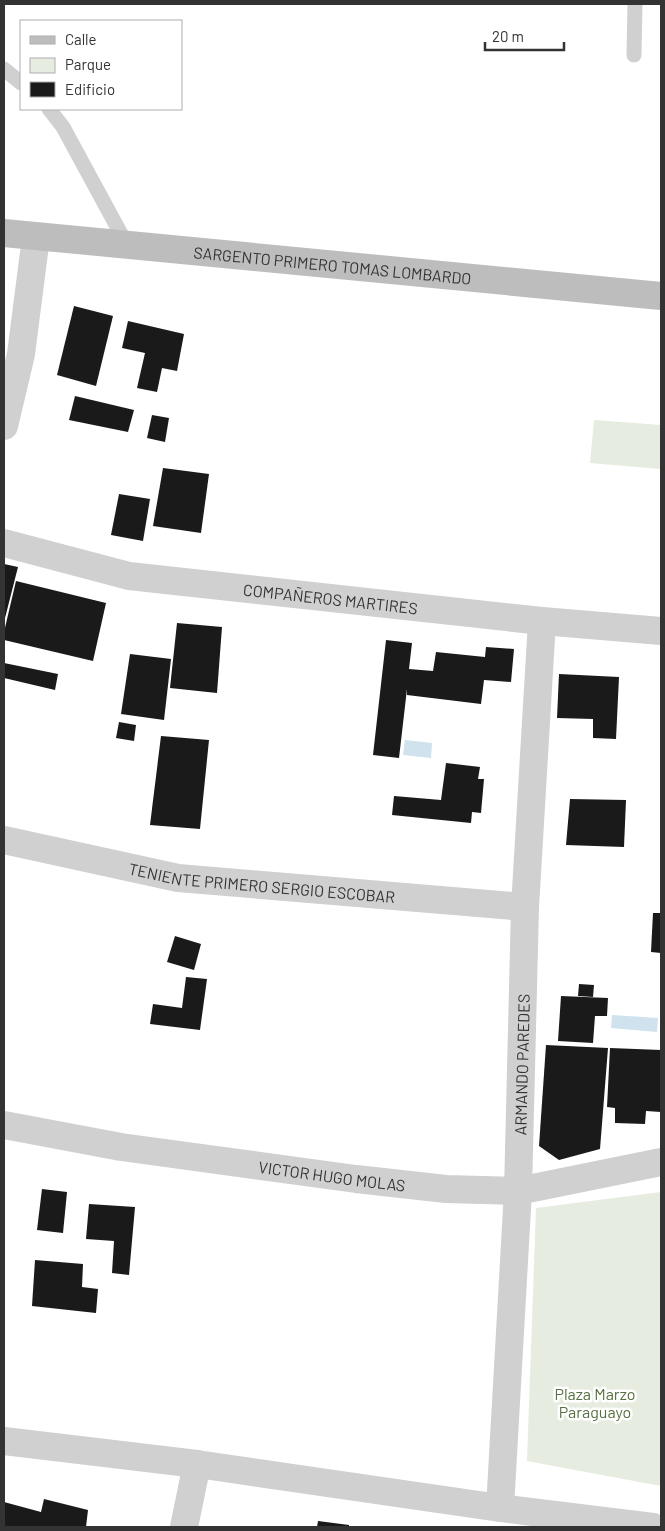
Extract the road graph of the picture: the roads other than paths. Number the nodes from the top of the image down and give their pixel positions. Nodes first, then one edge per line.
1 (635, 4) edge
2 (634, 55) dead end
3 (4, 69) edge
4 (20, 82) edge
5 (50, 110) edge
6 (4, 233) edge
7 (36, 237) junction
8 (127, 245) junction
9 (661, 296) edge
10 (4, 426) edge
11 (4, 543) edge
12 (542, 621) junction
13 (661, 631) edge
14 (4, 840) edge
15 (525, 907) junction
16 (4, 1125) edge
17 (661, 1162) edge
18 (518, 1191) junction
19 (4, 1441) edge
20 (197, 1464) junction
21 (500, 1508) junction
22 (184, 1527) edge
23 (654, 1527) edge

1 - 2 lane
3 - 4 lane
5 - 8 lane
6 - 7 street, SARGENTO PRIMERO TOMAS LOMBARDO
7 - 8 street, SARGENTO PRIMERO TOMAS LOMBARDO
7 - 10 street
8 - 9 street, SARGENTO PRIMERO TOMAS LOMBARDO
11 - 12 street, COMPAÑEROS MARTIRES
12 - 13 street, COMPAÑEROS MARTIRES
12 - 15 street, ARMANDO PAREDES
14 - 15 street, TENIENTE PRIMERO SERGIO ESCOBAR
15 - 18 street, ARMANDO PAREDES
16 - 18 street, VICTOR HUGO MOLAS
17 - 18 street, VICTOR HUGO MOLAS
18 - 21 street, ARMANDO PAREDES
19 - 20 street
20 - 21 street
20 - 22 street
21 - 23 street

